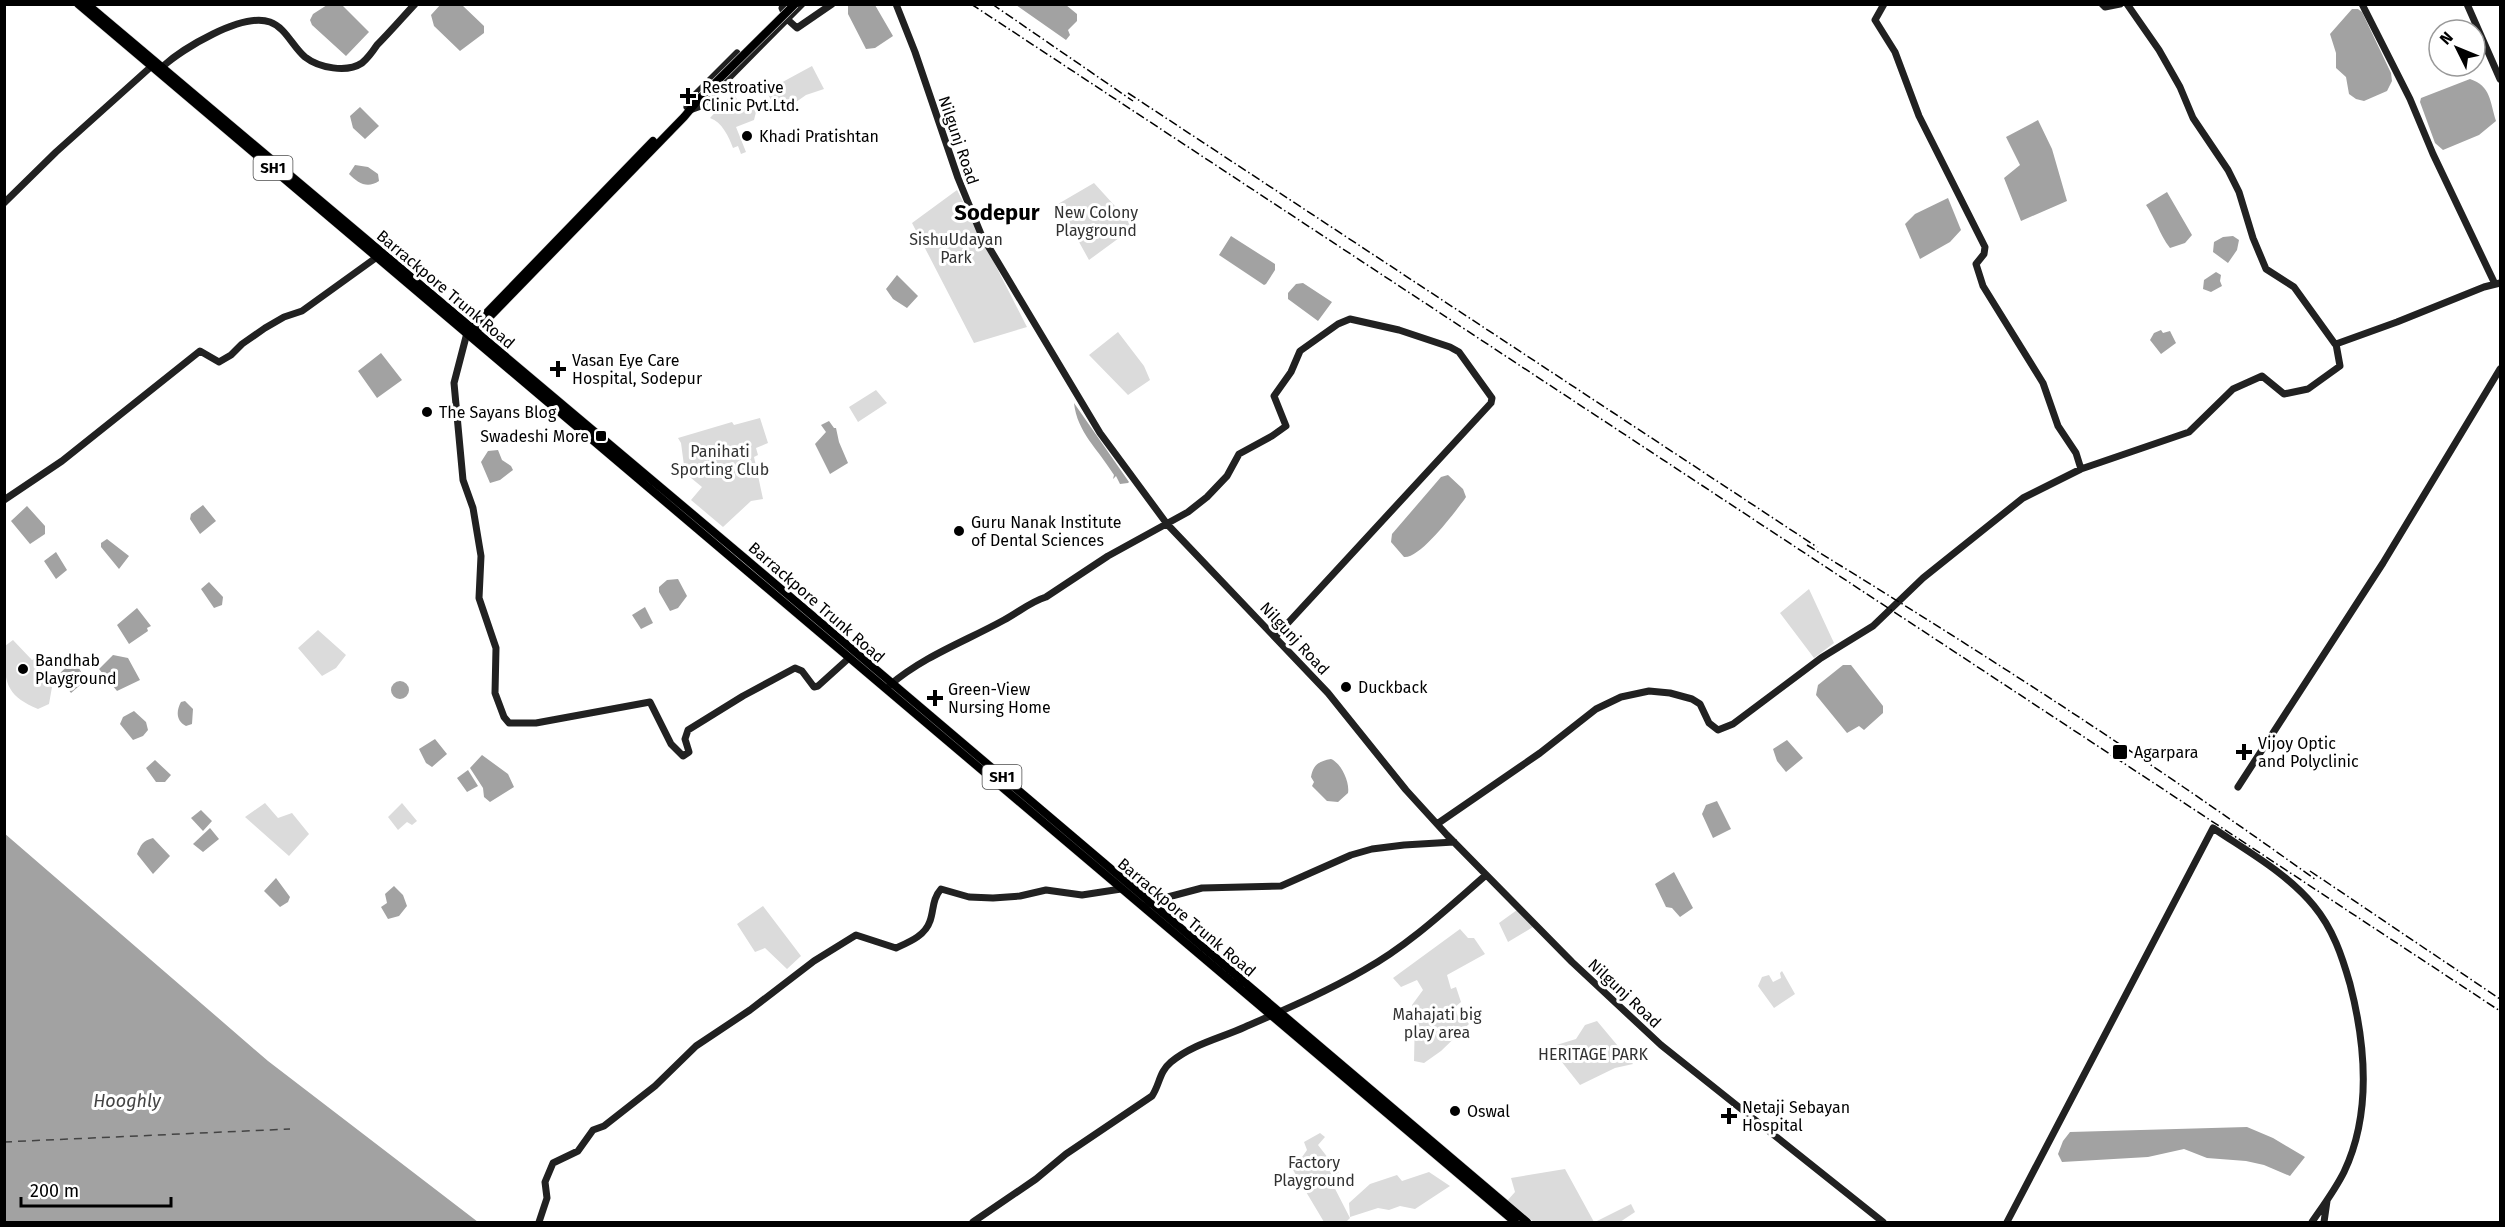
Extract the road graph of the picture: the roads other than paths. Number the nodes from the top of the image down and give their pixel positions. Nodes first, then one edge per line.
1 (78, 4) edge
2 (87, 4) edge
3 (415, 4) edge
4 (786, 4) edge
5 (795, 4) edge
6 (801, 4) edge
7 (832, 4) edge
8 (896, 4) edge
9 (1884, 4) edge
10 (2102, 4) edge
11 (2120, 4) edge
12 (2127, 4) edge
13 (2362, 4) edge
14 (2467, 4) edge
15 (787, 19) junction
16 (737, 53) dead end
17 (156, 65) junction
18 (2500, 79) edge
19 (688, 109) junction
20 (4, 203) edge
21 (377, 257) junction
22 (2498, 284) edge
23 (470, 334) junction
24 (2335, 344) junction
25 (2500, 369) edge
26 (2081, 469) junction
27 (4, 500) edge
28 (1167, 524) junction
29 (1275, 636) junction
30 (849, 658) junction
31 (889, 687) junction
32 (2238, 787) dead end
33 (1437, 824) junction
34 (1454, 842) junction
35 (1486, 875) junction
36 (1121, 889) junction
37 (1146, 905) junction
38 (1278, 1011) junction
39 (1270, 1015) junction
40 (2328, 1198) junction
41 (539, 1222) edge
42 (973, 1222) edge
43 (1515, 1222) edge
44 (1527, 1222) edge
45 (1883, 1222) edge
46 (2007, 1222) edge
47 (2312, 1222) edge
48 (2324, 1222) edge

1 - 17 main road, Barrackpore Trunk Road / SH1
2 - 17 main road, Barrackpore Trunk Road / SH1
3 - 17 street
4 - 15 street
5 - 19 main road, bridge
6 - 15 street
7 - 15 street
8 - 28 street, Nilgunj Road
9 - 26 street
10 - 11 street
12 - 24 street
13 - 22 street
14 - 18 street
15 - 19 street
16 - 19 street
17 - 20 street
17 - 21 main road, Barrackpore Trunk Road / SH1
17 - 23 main road, Barrackpore Trunk Road / SH1
19 - 23 main road
21 - 23 main road, Barrackpore Trunk Road / SH1
21 - 27 street
22 - 24 street
23 - 30 main road, Barrackpore Trunk Road / SH1
23 - 30 street
23 - 31 main road, Barrackpore Trunk Road / SH1
24 - 26 street
25 - 32 street
26 - 33 street
28 - 29 street, Nilgunj Road
28 - 29 street
28 - 31 street
29 - 33 street, Nilgunj Road
30 - 31 main road, Barrackpore Trunk Road / SH1
31 - 36 main road, Barrackpore Trunk Road / SH1
31 - 37 main road, Barrackpore Trunk Road / SH1
33 - 34 street, Nilgunj Road
34 - 35 street, Nilgunj Road
34 - 37 street
35 - 38 street
35 - 45 street, Nilgunj Road
36 - 37 main road, Barrackpore Trunk Road / SH1
36 - 41 street
37 - 38 main road, Barrackpore Trunk Road / SH1
37 - 39 main road, Barrackpore Trunk Road / SH1
38 - 39 street
38 - 44 main road, Barrackpore Trunk Road / SH1
39 - 42 street
39 - 43 main road, Barrackpore Trunk Road / SH1
40 - 46 street
40 - 47 street
40 - 48 street

